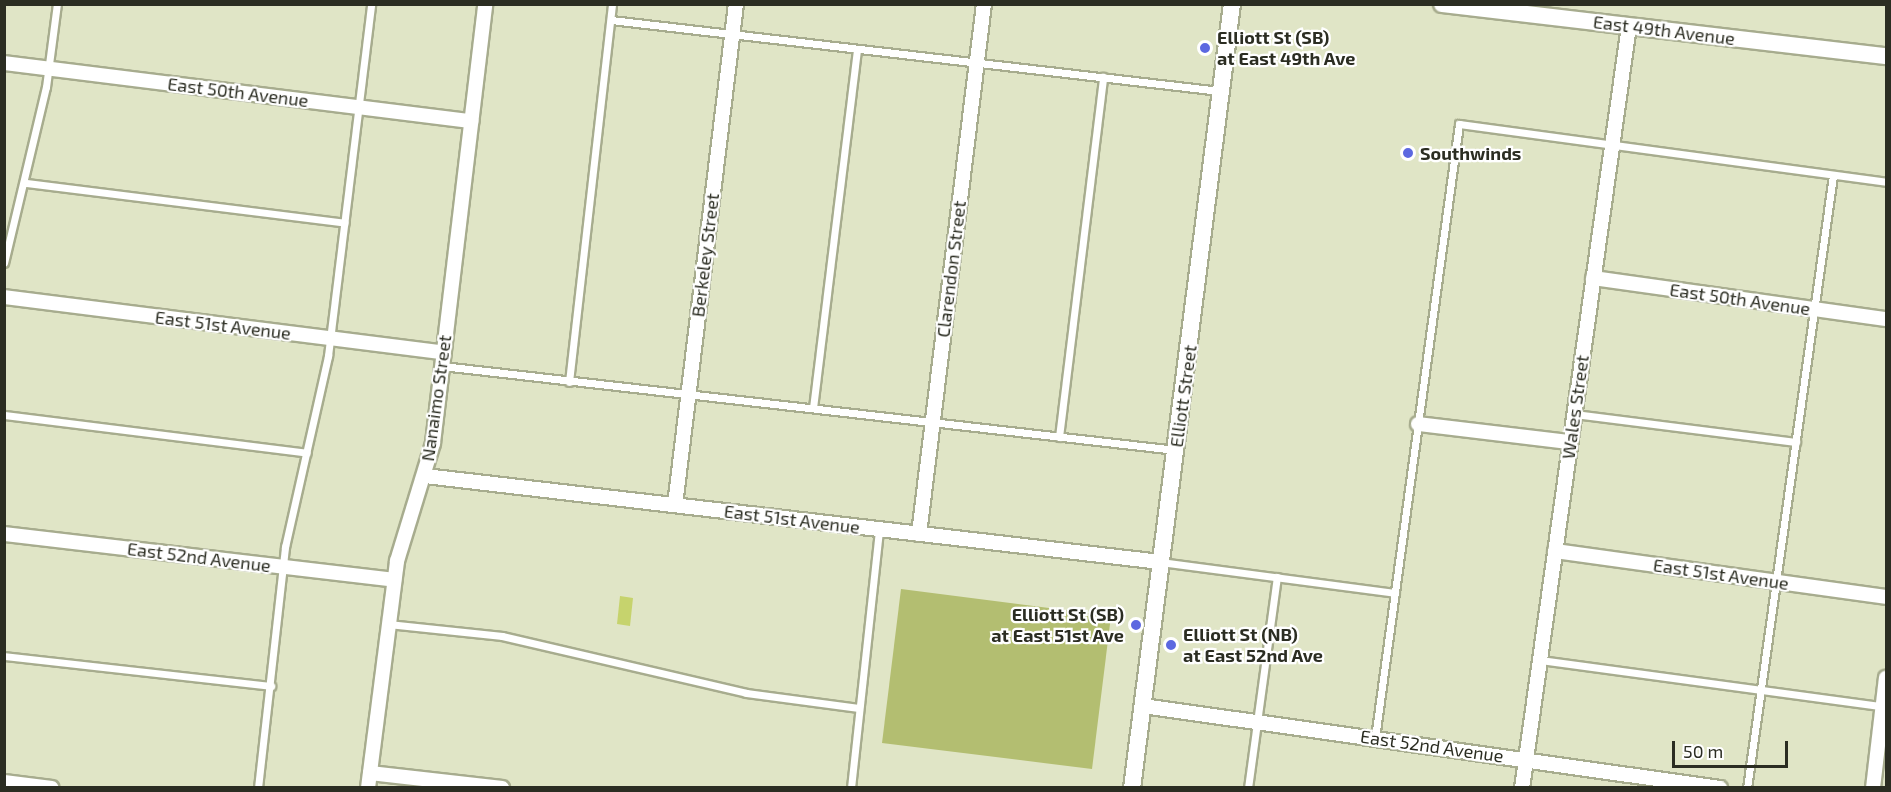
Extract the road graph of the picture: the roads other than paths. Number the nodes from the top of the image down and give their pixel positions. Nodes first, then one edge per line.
1 (57, 4) edge
2 (371, 4) edge
3 (485, 4) edge
4 (612, 4) edge
5 (735, 4) edge
6 (984, 4) edge
7 (1232, 4) edge
8 (1442, 4) edge
9 (1487, 7) edge
10 (611, 20) junction
11 (1629, 26) junction
12 (732, 36) junction
13 (857, 51) junction
14 (1887, 56) edge
15 (4, 63) edge
16 (977, 63) junction
17 (49, 69) junction
18 (1103, 77) junction
19 (1222, 92) junction
20 (357, 107) junction
21 (471, 121) junction
22 (1612, 145) junction
23 (1833, 175) junction
24 (1887, 182) edge
25 (26, 183) junction
26 (345, 223) junction
27 (4, 263) edge
28 (1593, 278) junction
29 (4, 297) edge
30 (1813, 309) junction
31 (1887, 319) edge
32 (331, 338) junction
33 (442, 359) junction
34 (568, 381) junction
35 (688, 394) junction
36 (813, 408) junction
37 (1574, 414) junction
38 (4, 415) edge
39 (932, 422) junction
40 (1418, 424) junction
41 (1059, 437) junction
42 (1570, 442) junction
43 (1796, 442) junction
44 (1176, 450) junction
45 (307, 453) junction
46 (425, 476) junction
47 (675, 505) junction
48 (879, 529) junction
49 (4, 534) edge
50 (919, 534) junction
51 (1555, 551) junction
52 (1160, 562) junction
53 (282, 567) junction
54 (1277, 577) junction
55 (394, 579) junction
56 (1775, 582) junction
57 (1395, 593) junction
58 (1887, 597) edge
59 (388, 624) junction
60 (4, 656) edge
61 (1540, 660) junction
62 (1887, 678) edge
63 (271, 686) junction
64 (1761, 691) junction
65 (1143, 706) junction
66 (1882, 706) junction
67 (859, 708) junction
68 (1257, 723) junction
69 (1375, 738) junction
70 (1527, 759) junction
71 (370, 773) junction
72 (4, 782) edge
73 (471, 786) edge
74 (52, 788) edge
75 (258, 788) edge
76 (368, 788) edge
77 (502, 788) edge
78 (851, 788) edge
79 (1132, 788) edge
80 (1248, 788) edge
81 (1522, 788) edge
82 (1720, 788) edge
83 (1747, 788) edge
84 (1873, 788) edge

1 - 17 lane
2 - 20 lane
3 - 21 street, Nanaimo Street
4 - 10 lane
5 - 12 street, Berkeley Street
6 - 16 street, Clarendon Street
7 - 19 street, Elliott Street
8 - 9 street, East 49th Avenue
9 - 11 street, East 49th Avenue
10 - 12 lane
10 - 34 lane
11 - 14 street, East 49th Avenue
11 - 22 street, Wales Street
12 - 13 lane
12 - 35 street, Berkeley Street
13 - 16 lane
13 - 36 lane
15 - 17 street, East 50th Avenue
16 - 18 lane
16 - 39 street, Clarendon Street
17 - 20 street, East 50th Avenue
17 - 25 lane
18 - 19 lane
18 - 41 lane
19 - 44 street, Elliott Street
20 - 21 street, East 50th Avenue
20 - 26 lane
21 - 33 street, Nanaimo Street
22 - 23 lane
22 - 28 street, Wales Street
22 - 40 lane
23 - 24 lane
23 - 30 lane
25 - 26 lane
25 - 27 lane
26 - 32 lane
28 - 30 street, East 50th Avenue
28 - 37 street, Wales Street
29 - 32 street, East 51st Avenue
30 - 31 street, East 50th Avenue
30 - 43 lane
32 - 33 street, East 51st Avenue
32 - 45 lane
33 - 34 lane
33 - 46 street, Nanaimo Street
34 - 35 lane
35 - 36 lane
35 - 47 street, Berkeley Street
36 - 39 lane
37 - 42 street, Wales Street
37 - 43 lane
38 - 45 lane
39 - 41 lane
39 - 50 street, Clarendon Street
40 - 42 street
40 - 57 lane
41 - 44 lane
42 - 51 street, Wales Street
43 - 56 lane
44 - 52 street, Elliott Street
45 - 53 lane
46 - 47 street, East 51st Avenue
46 - 55 street, Nanaimo Street
47 - 48 street, East 51st Avenue
48 - 50 street, East 51st Avenue
48 - 67 lane
49 - 53 street, East 52nd Avenue
50 - 52 street, East 51st Avenue
51 - 56 street, East 51st Avenue
51 - 61 street, Wales Street
52 - 54 lane
52 - 65 street, Elliott Street
53 - 55 street, East 52nd Avenue
53 - 63 lane
54 - 57 lane
54 - 68 lane
55 - 59 street, Nanaimo Street
56 - 58 street, East 51st Avenue
56 - 64 lane
57 - 69 lane
59 - 67 lane
59 - 71 street, Nanaimo Street
60 - 63 lane
61 - 64 lane
61 - 70 street, Wales Street
62 - 66 street
63 - 75 lane
64 - 66 lane
64 - 83 lane
65 - 68 street, East 52nd Avenue
65 - 79 street, Elliott Street
66 - 84 street
67 - 78 lane
68 - 69 street, East 52nd Avenue
68 - 80 lane
69 - 70 street, East 52nd Avenue
70 - 81 street, Wales Street
70 - 82 street, East 52nd Avenue
71 - 73 street
71 - 76 street, Nanaimo Street
72 - 74 street
73 - 77 street

